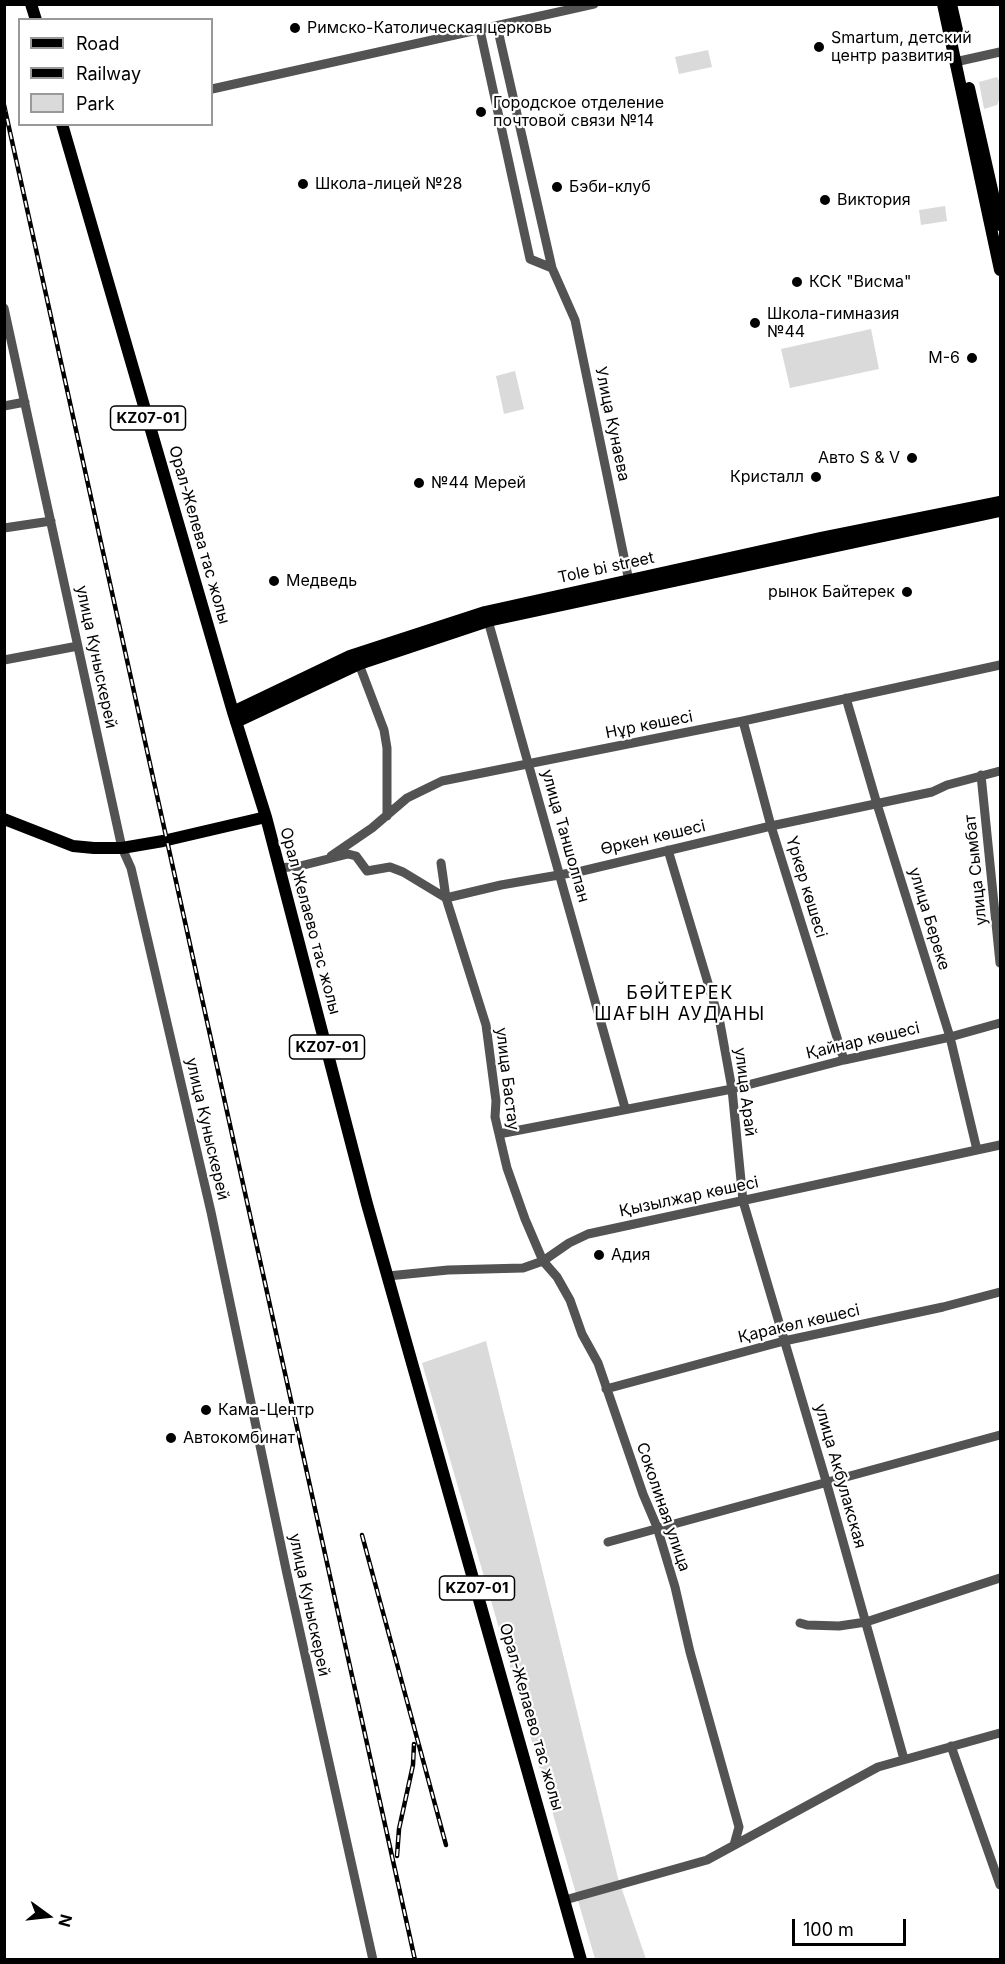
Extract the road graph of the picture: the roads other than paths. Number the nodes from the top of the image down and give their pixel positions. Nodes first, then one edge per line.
1 (594, 4) edge
2 (943, 4) edge
3 (951, 4) edge
4 (497, 26) junction
5 (480, 30) junction
6 (1000, 52) edge
7 (959, 61) junction
8 (213, 89) edge
9 (63, 126) edge
10 (1000, 225) edge
11 (552, 268) junction
12 (1000, 270) edge
13 (4, 308) edge
14 (25, 402) junction
15 (4, 406) edge
16 (1000, 502) edge
17 (1000, 511) edge
18 (51, 521) junction
19 (4, 528) edge
20 (630, 585) junction
21 (487, 617) junction
22 (78, 646) junction
23 (4, 660) edge
24 (358, 664) junction
25 (1000, 664) edge
26 (846, 698) junction
27 (235, 717) junction
28 (743, 721) junction
29 (529, 764) junction
30 (1000, 771) edge
31 (981, 775) junction
32 (877, 804) junction
33 (387, 816) junction
34 (266, 817) junction
35 (4, 819) edge
36 (771, 826) junction
37 (122, 848) junction
38 (668, 850) junction
39 (324, 861) junction
40 (441, 863) dead end
41 (279, 868) junction
42 (561, 875) junction
43 (446, 898) junction
44 (1000, 963) edge
45 (1000, 1023) edge
46 (950, 1037) junction
47 (844, 1060) junction
48 (732, 1089) junction
49 (625, 1108) junction
50 (499, 1134) junction
51 (1000, 1145) edge
52 (977, 1150) junction
53 (743, 1202) junction
54 (543, 1261) junction
55 (388, 1276) junction
56 (1000, 1292) edge
57 (784, 1341) junction
58 (606, 1389) junction
59 (1000, 1435) edge
60 (826, 1481) junction
61 (657, 1527) junction
62 (608, 1542) dead end
63 (1000, 1578) edge
64 (866, 1622) junction
65 (800, 1623) dead end
66 (1000, 1733) edge
67 (951, 1746) junction
68 (904, 1760) junction
69 (734, 1845) junction
70 (1000, 1885) edge
71 (565, 1900) junction
72 (373, 1959) edge
73 (581, 1959) edge

1 - 4 street
2 - 7 main road
3 - 7 main road
4 - 5 street
4 - 11 street, Улица Кунаева
5 - 8 street
5 - 11 street
6 - 7 street
7 - 10 main road
7 - 12 main road
9 - 27 main road, Орал-Желева тас жолы / KZ07-01
11 - 20 street, Улица Кунаева
13 - 14 street, улица Куныскерей
14 - 15 street
14 - 18 street, улица Куныскерей
16 - 20 main road, Tole bi street
17 - 20 main road, Tole bi street
18 - 19 street
18 - 22 street, улица Куныскерей
20 - 21 main road, Tole bi street
21 - 24 main road, Tole bi street
21 - 27 main road, Tole bi street
21 - 29 street, улица Таншолпан
22 - 23 street
22 - 37 street, улица Куныскерей
24 - 27 main road, Tole bi street
24 - 33 street
25 - 26 street, Нұр көшесі
26 - 28 street, Нұр көшесі
26 - 32 street, улица Береке
27 - 34 main road, KZ07-01
28 - 29 street, Нұр көшесі
28 - 36 street, Үркер көшесі
29 - 33 street, Нұр көшесі
29 - 42 street, улица Таншолпан
30 - 31 street, Өркен көшесі
31 - 32 street, Өркен көшесі
31 - 44 street, улица Сымбат
32 - 36 street, Өркен көшесі
32 - 46 street, улица Береке
33 - 39 street, Нұр көшесі
34 - 37 main road
34 - 41 main road, Орал Желаево тас жолы / KZ07-01
35 - 37 main road
36 - 38 street, Өркен көшесі
36 - 47 street, Үркер көшесі
37 - 72 street, улица Куныскерей
38 - 42 street, Өркен көшесі
38 - 48 street, улица Арай
39 - 41 street
39 - 43 street
40 - 43 street, улица Бастау
41 - 55 main road, Орал Желаево тас жолы / KZ07-01
42 - 43 street, Өркен көшесі
42 - 49 street, улица Таншолпан
43 - 50 street, улица Бастау
45 - 46 street, Қайнар көшесі
46 - 47 street, Қайнар көшесі
46 - 52 street, улица Береке
47 - 48 street, Қайнар көшесі
48 - 49 street, Қайнар көшесі
48 - 53 street, улица Арай
49 - 50 street, Қайнар көшесі
50 - 54 street, улица Бастау
51 - 52 street, Қызылжар көшесі
52 - 53 street, Қызылжар көшесі
53 - 54 street, Қызылжар көшесі
53 - 57 street, улица Акбулакская
54 - 55 street, Қызылжар көшесі
54 - 58 street, Соколиная улица
55 - 71 main road, Орал-Желаево тас жолы / KZ07-01
56 - 57 street, Қаракөл көшесі
57 - 58 street, Қаракөл көшесі
57 - 60 street, улица Акбулакская
58 - 61 street, Соколиная улица
59 - 60 street
60 - 61 street
60 - 64 street, улица Акбулакская
61 - 62 street
61 - 69 street, Соколиная улица
63 - 64 street
64 - 65 street
64 - 68 street, улица Акбулакская
66 - 67 street
67 - 68 street
67 - 70 street
68 - 69 street
69 - 71 street
71 - 73 main road, Орал-Желаево тас жолы / KZ07-01

